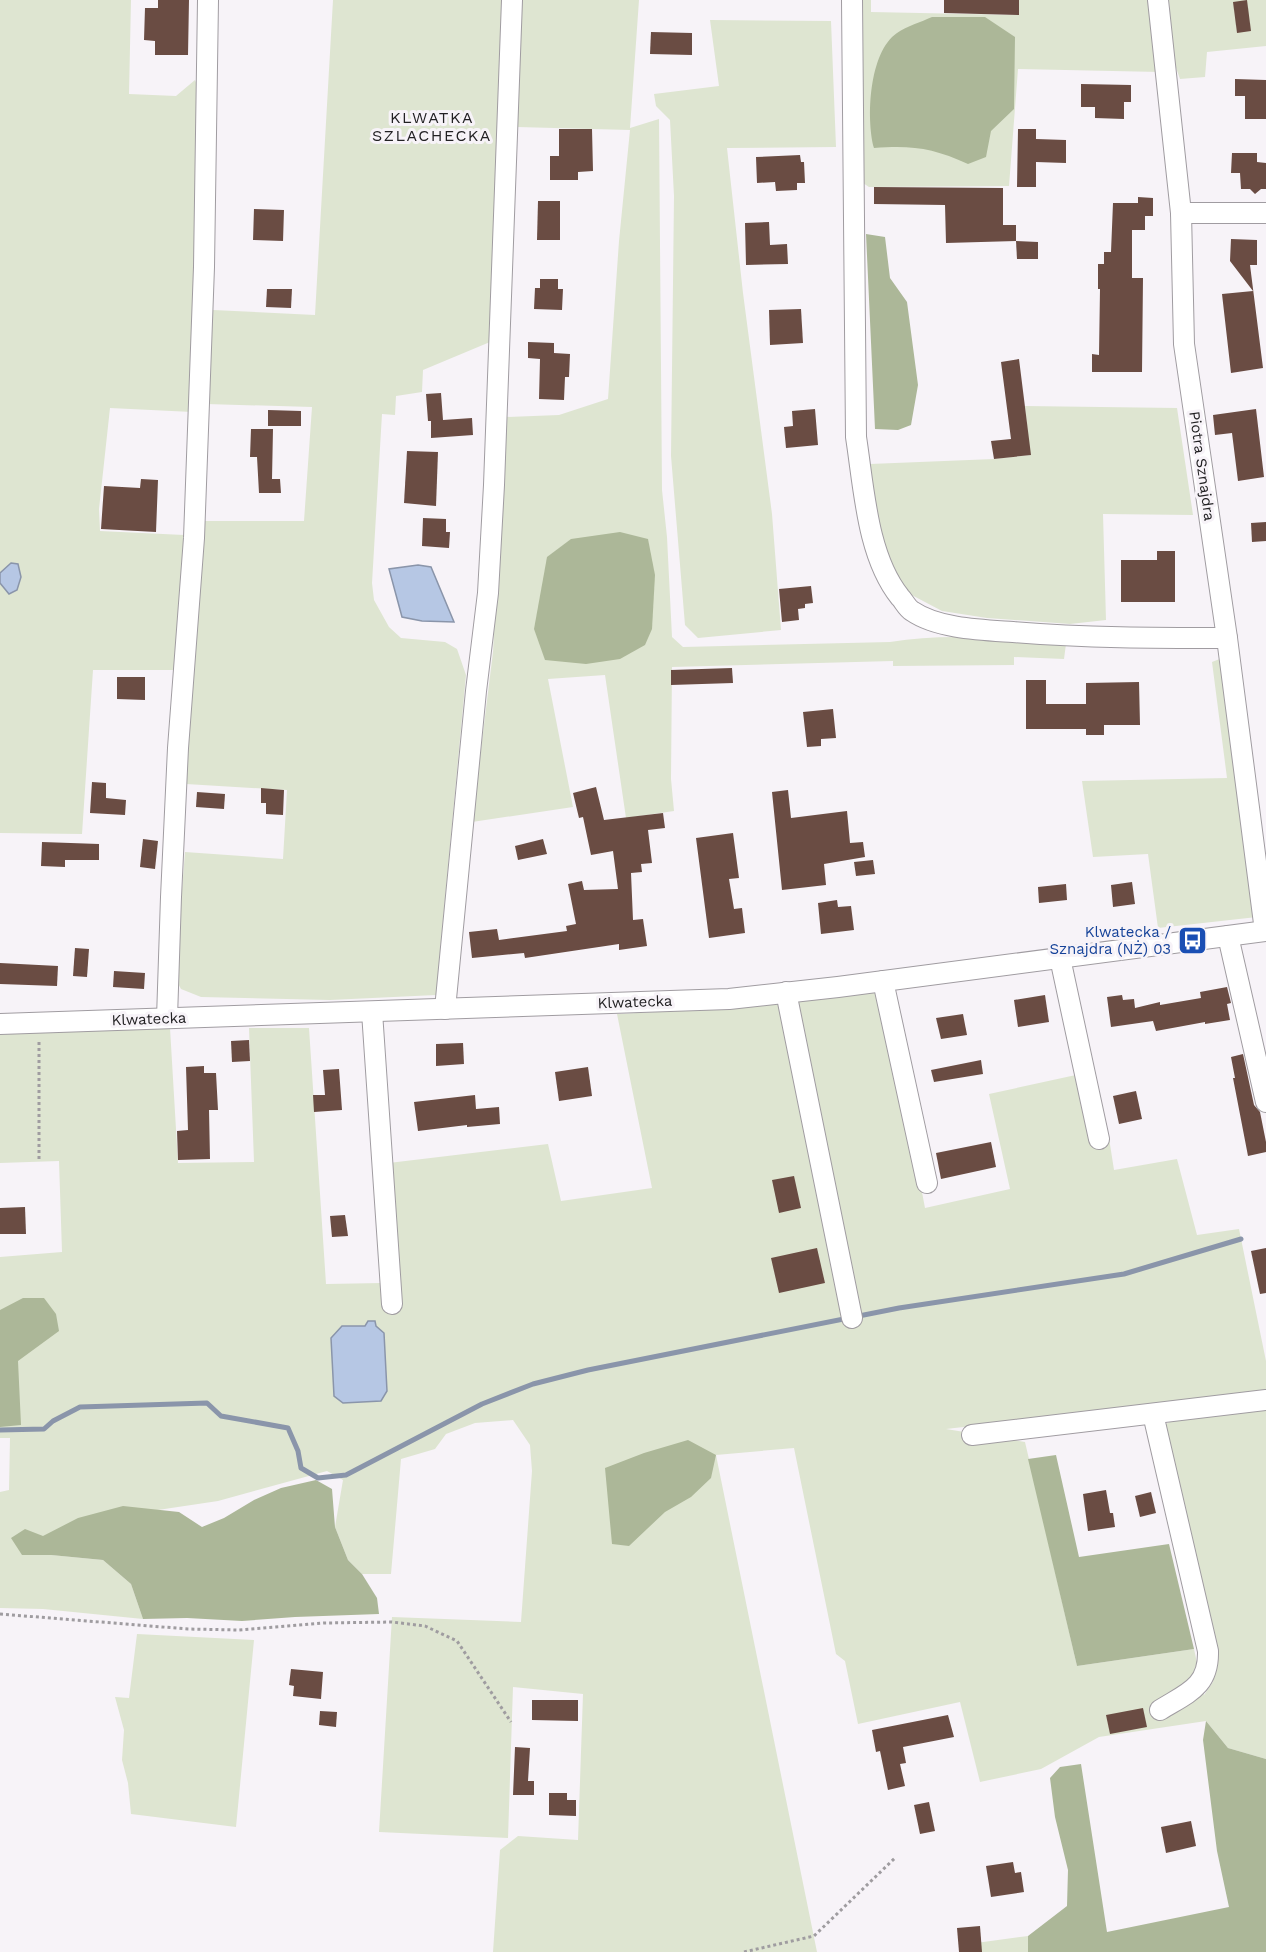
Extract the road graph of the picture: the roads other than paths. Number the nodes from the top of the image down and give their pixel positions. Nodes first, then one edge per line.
1 (208, 0) edge
2 (512, 0) edge
3 (852, 0) edge
4 (1158, 0) edge
5 (1181, 213) junction
6 (1266, 213) edge
7 (1227, 638) junction
8 (1266, 931) edge
9 (1228, 936) junction
10 (1060, 958) junction
11 (883, 981) junction
12 (786, 993) junction
13 (445, 1009) junction
14 (372, 1011) junction
15 (168, 1018) junction
16 (0, 1024) edge
17 (1266, 1102) edge
18 (1099, 1139) dead end
19 (927, 1183) dead end
20 (392, 1304) dead end
21 (852, 1318) dead end
22 (1266, 1400) edge
23 (1153, 1414) junction
24 (972, 1435) dead end
25 (1160, 1710) dead end

1 - 15 street
2 - 13 street
3 - 7 street
4 - 5 street, Piotra Sznajdra
5 - 6 street
5 - 7 street, Piotra Sznajdra
7 - 8 street, Piotra Sznajdra
8 - 9 street, Klwatecka
9 - 10 street, Klwatecka
9 - 17 street
10 - 11 street, Klwatecka
10 - 18 street
11 - 12 street, Klwatecka
11 - 19 street
12 - 13 street, Klwatecka
12 - 21 street
13 - 14 street, Klwatecka
14 - 15 street, Klwatecka
14 - 20 street
15 - 16 street, Klwatecka
22 - 23 street
23 - 24 street
23 - 25 street

